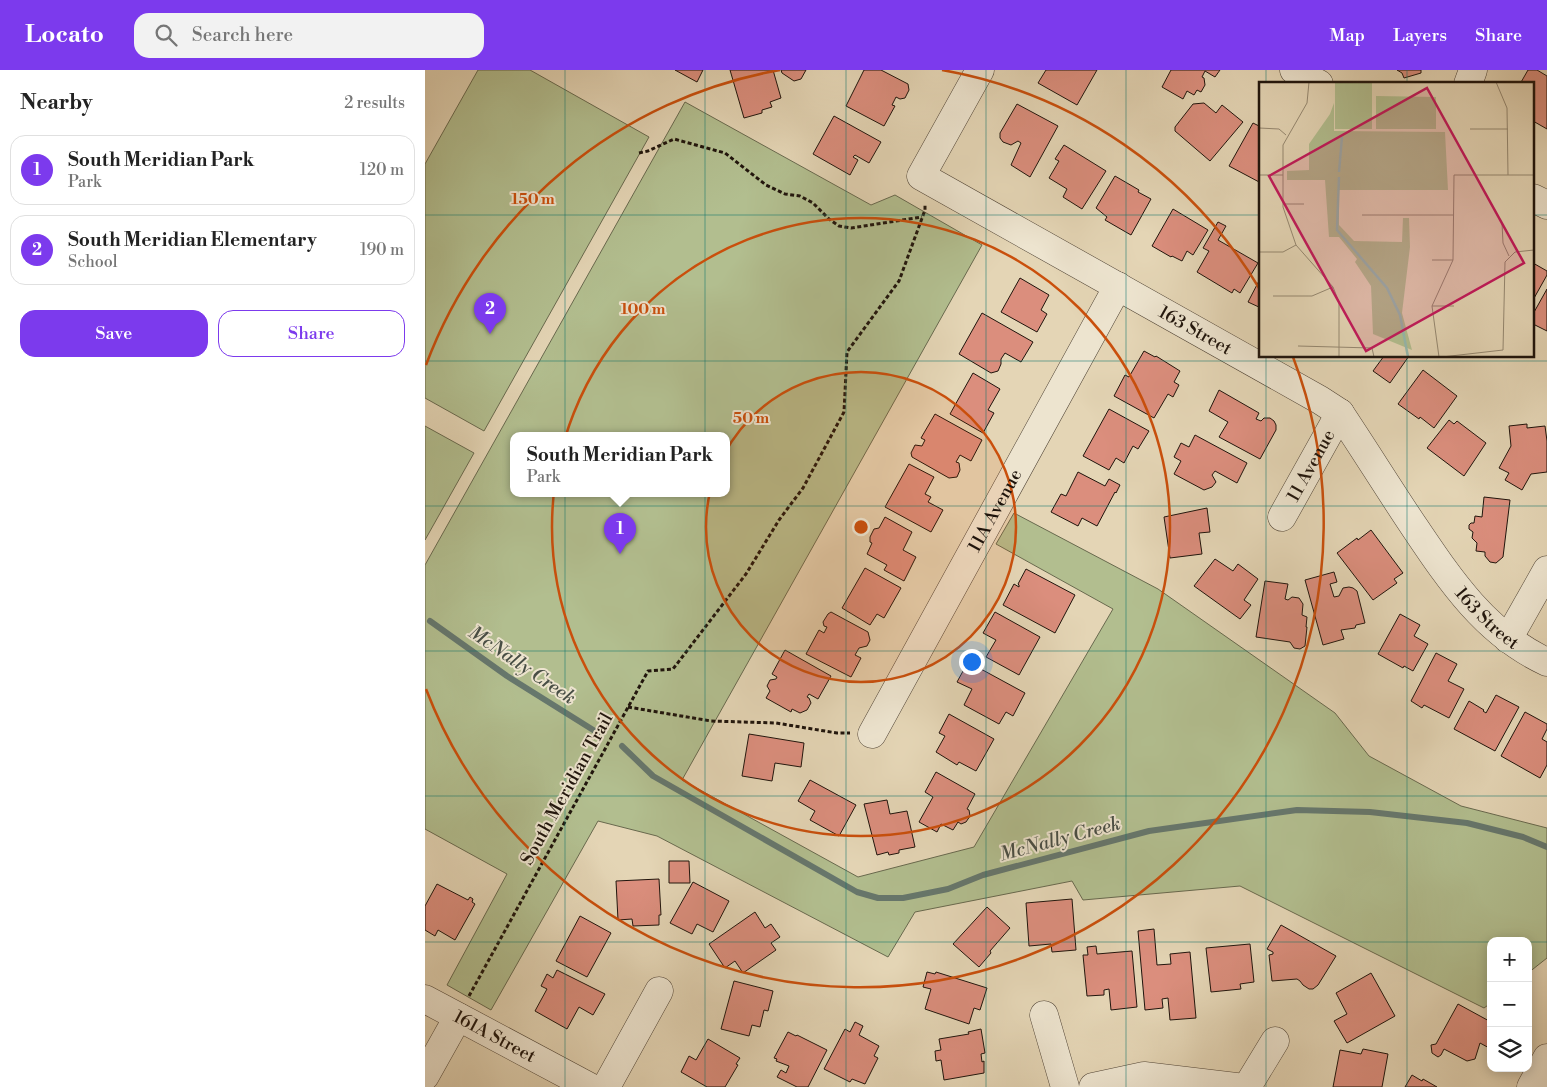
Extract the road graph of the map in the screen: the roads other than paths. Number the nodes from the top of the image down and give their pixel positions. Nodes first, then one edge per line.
1 (980, 70) edge
2 (1295, 70) edge
3 (1316, 82) edge
4 (1535, 199) edge
5 (1547, 205) edge
6 (1118, 286) junction
7 (1339, 413) junction
8 (1282, 517) dead end
9 (1547, 570) edge
10 (1508, 639) junction
11 (1547, 662) edge
12 (872, 734) dead end
13 (659, 991) dead end
14 (425, 999) edge
15 (1044, 1015) dead end
16 (458, 1017) junction
17 (1275, 1041) dead end
18 (1547, 1058) edge
19 (425, 1076) edge
20 (1145, 1081) edge
21 (590, 1087) edge
22 (606, 1087) edge
23 (1065, 1087) edge
24 (1093, 1087) edge
25 (1236, 1087) edge
26 (1247, 1087) edge
27 (1531, 1087) edge

1 - 6 street, 163 Street
2 - 3 street
4 - 5 street
6 - 7 street, 163 Street
6 - 12 street, 11A Avenue
7 - 8 street, 11 Avenue
7 - 10 street, 163 Street
9 - 10 street
10 - 11 street, 163 Street
13 - 22 street
14 - 16 street, 161A Street
15 - 23 street
16 - 19 street
16 - 21 street, 161A Street
17 - 26 street
18 - 27 street
20 - 24 street
20 - 25 street

